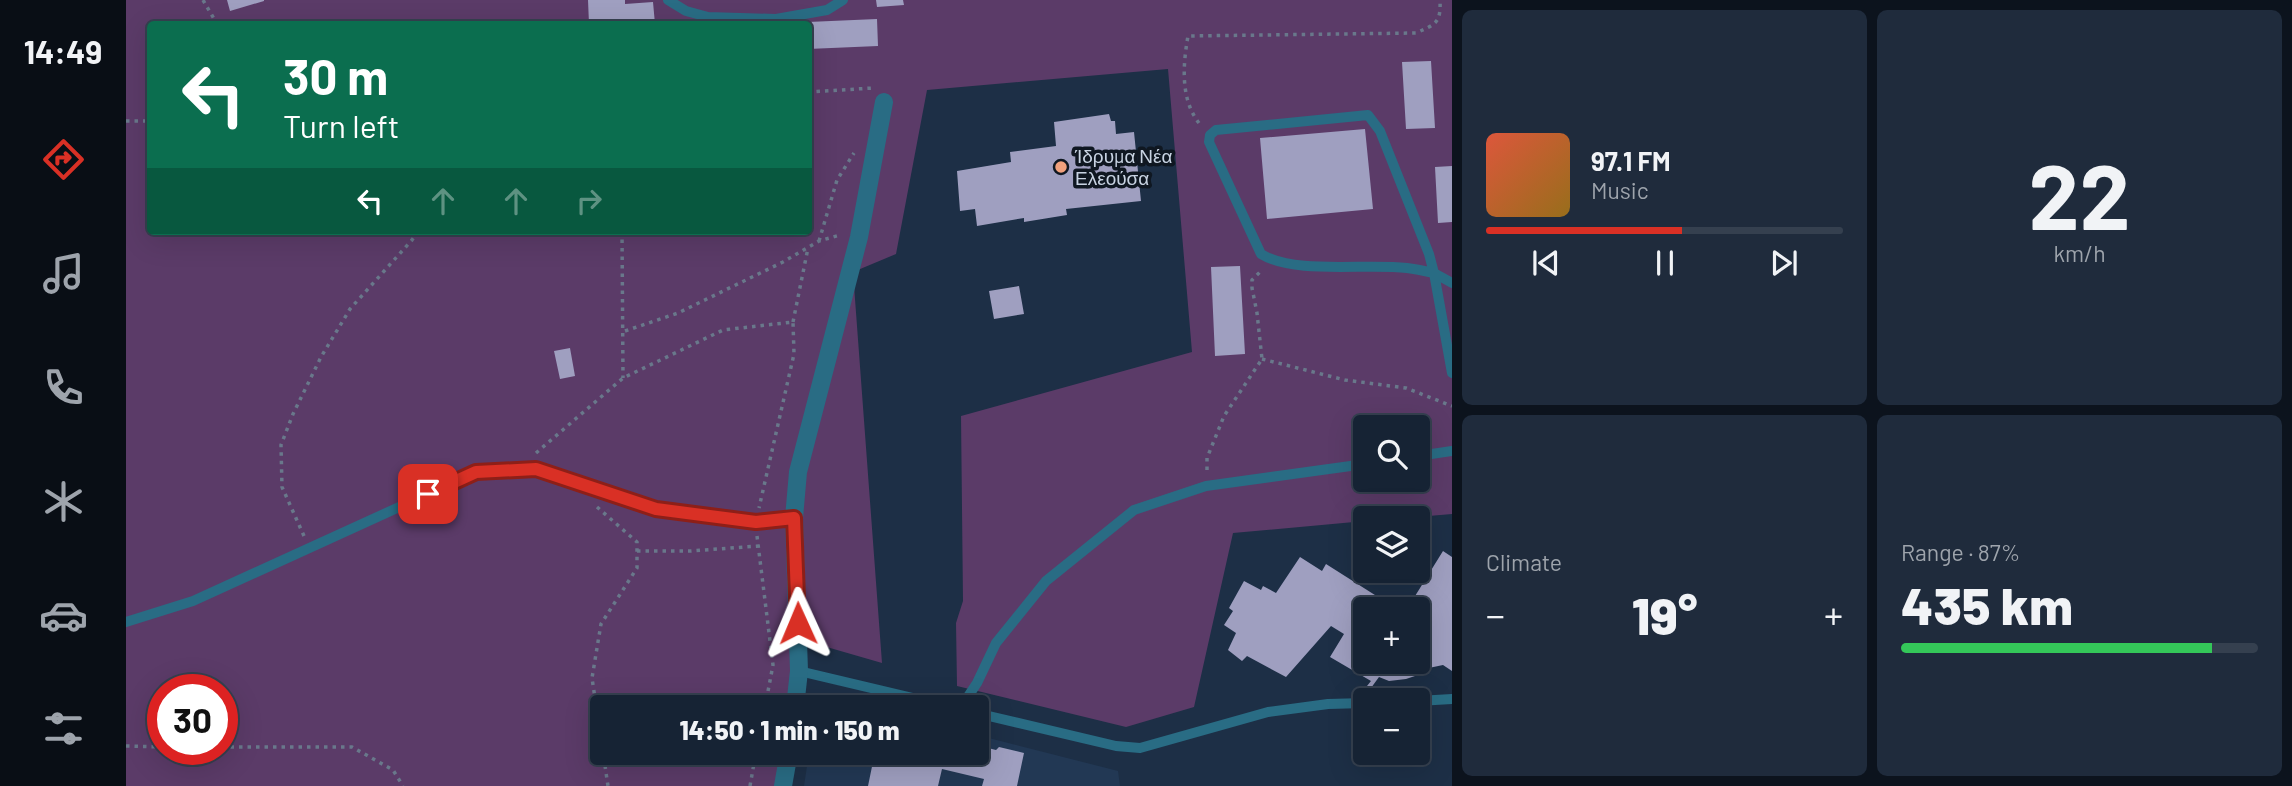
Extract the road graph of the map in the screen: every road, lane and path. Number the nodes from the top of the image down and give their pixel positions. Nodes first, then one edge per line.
1 (203, 0) edge
2 (668, 0) edge
3 (843, 0) edge
4 (1440, 0) edge
5 (215, 21) edge
6 (812, 92) edge
7 (884, 102) joint
8 (126, 121) edge
9 (147, 121) edge
10 (1210, 135) junction
11 (858, 147) dead end
12 (415, 235) edge
13 (622, 235) edge
14 (859, 237) junction
15 (819, 241) junction
16 (808, 247) junction
17 (1270, 260) junction
18 (1434, 273) junction
19 (1452, 283) edge
20 (793, 322) junction
21 (625, 331) junction
22 (1262, 359) junction
23 (1452, 373) edge
24 (623, 378) junction
25 (1452, 406) edge
26 (1452, 451) edge
27 (1430, 454) edge
28 (1353, 466) edge
29 (514, 468) junction
30 (1206, 486) junction
31 (589, 501) dead end
32 (794, 518) junction
33 (756, 522) junction
34 (759, 547) junction
35 (309, 549) junction
36 (637, 551) junction
37 (126, 622) edge
38 (799, 671) junction
39 (767, 695) edge
40 (796, 695) edge
41 (900, 695) edge
42 (969, 695) edge
43 (1452, 699) edge
44 (1430, 700) edge
45 (1353, 703) edge
46 (989, 716) edge
47 (126, 746) edge
48 (147, 747) edge
49 (238, 747) edge
50 (754, 765) edge
51 (787, 765) edge
52 (403, 786) edge
53 (608, 786) edge
54 (750, 786) edge
55 (783, 786) edge

1 - 5 path
2 - 3 lane
4 - 10 path
6 - 7 path
7 - 14 street
8 - 9 path
10 - 17 lane
10 - 18 lane
11 - 15 path
12 - 35 path
13 - 21 path
14 - 15 path
14 - 32 street
15 - 16 path
16 - 20 path
16 - 21 path
17 - 18 lane
17 - 22 path
18 - 19 lane
18 - 23 lane
20 - 24 path
20 - 33 path
21 - 24 path
22 - 25 path
22 - 30 path
24 - 29 path
26 - 27 lane
28 - 30 lane
29 - 33 lane
29 - 35 lane
30 - 42 lane
31 - 36 path
32 - 33 lane
32 - 38 street
33 - 34 path
34 - 36 path
34 - 39 path
35 - 37 lane
36 - 53 path
38 - 40 street
38 - 41 lane
43 - 44 lane
45 - 46 lane
47 - 48 path
49 - 52 path
50 - 54 path
51 - 55 street

